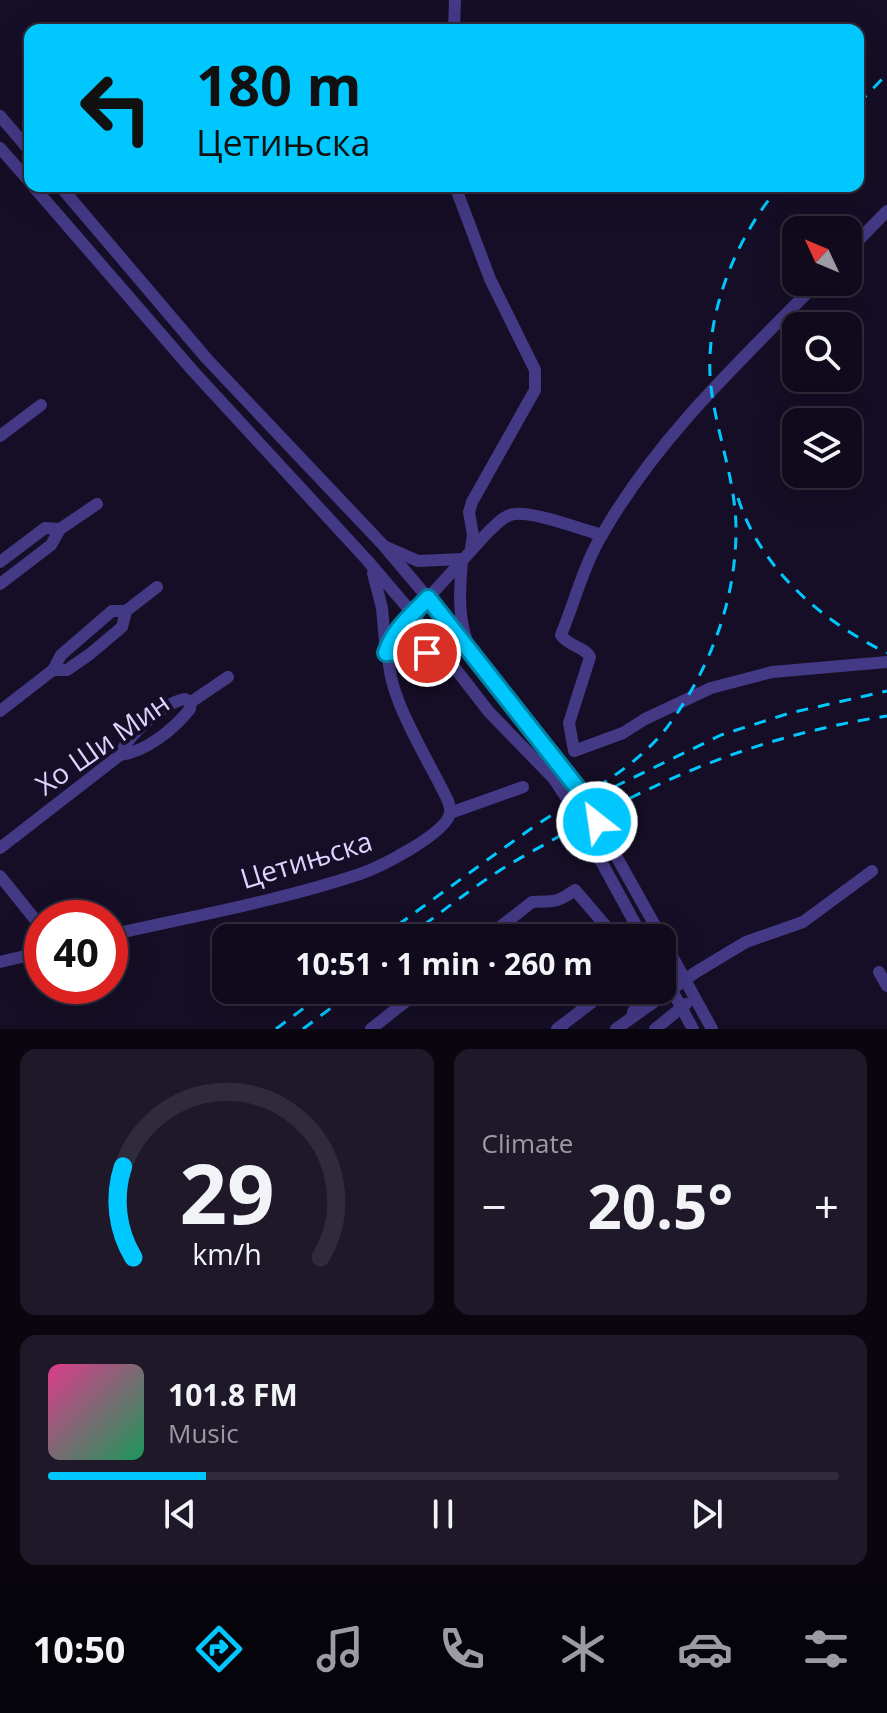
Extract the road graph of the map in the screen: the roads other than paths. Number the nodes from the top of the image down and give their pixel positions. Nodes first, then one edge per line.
1 (455, 0) edge
2 (454, 24) edge
3 (0, 116) edge
4 (24, 144) edge
5 (0, 148) edge
6 (24, 175) edge
7 (39, 192) edge
8 (65, 192) edge
9 (457, 192) edge
10 (887, 211) edge
11 (862, 237) edge
12 (804, 296) edge
13 (41, 405) dead end
14 (0, 436) edge
15 (97, 504) dead end
16 (60, 529) junction
17 (602, 535) junction
18 (384, 546) junction
19 (466, 555) junction
20 (367, 560) junction
21 (0, 562) edge
22 (0, 584) edge
23 (157, 587) dead end
24 (428, 598) junction
25 (126, 611) junction
26 (413, 614) junction
27 (386, 653) junction
28 (474, 658) junction
29 (887, 662) edge
30 (53, 670) junction
31 (459, 675) junction
32 (228, 677) dead end
33 (191, 702) junction
34 (0, 711) edge
35 (120, 755) junction
36 (523, 787) dead end
37 (450, 813) junction
38 (0, 848) edge
39 (872, 871) dead end
40 (0, 876) edge
41 (24, 906) edge
42 (504, 924) edge
43 (604, 924) edge
44 (635, 924) edge
45 (654, 924) edge
46 (128, 931) edge
47 (24, 956) edge
48 (0, 962) edge
49 (676, 964) edge
50 (879, 972) dead end
51 (684, 979) junction
52 (676, 985) edge
53 (887, 986) edge
54 (676, 997) edge
55 (695, 997) junction
56 (402, 1004) edge
57 (590, 1004) edge
58 (638, 1004) edge
59 (650, 1004) edge
60 (682, 1007) junction
61 (619, 1027) edge
62 (371, 1029) edge
63 (557, 1029) edge
64 (655, 1029) edge
65 (693, 1029) edge
66 (712, 1029) edge

1 - 2 street
3 - 4 street
5 - 6 street
7 - 20 street
8 - 18 street
9 - 19 street
10 - 11 street
12 - 17 street
13 - 14 street
15 - 16 street
16 - 21 street
16 - 22 street
17 - 19 street
17 - 29 street
18 - 19 street
18 - 24 street
19 - 24 street
19 - 28 street
20 - 26 street
20 - 27 street
23 - 25 street
24 - 26 street
24 - 28 street
25 - 30 street
25 - 30 street
26 - 27 street
26 - 31 street
27 - 31 street
27 - 37 street
28 - 45 street
30 - 34 street
31 - 44 street
32 - 33 street, Хо Ши Мин
33 - 35 street, Хо Ши Мин
33 - 35 street
35 - 38 street, Хо Ши Мин
36 - 37 street
37 - 46 street, Цетињска
39 - 51 street
40 - 41 street
42 - 43 street
47 - 48 street
49 - 51 street
50 - 53 street
51 - 52 street
51 - 55 street
54 - 60 street
55 - 60 street
55 - 66 street
56 - 62 street
57 - 63 street
58 - 61 street
59 - 61 street
60 - 64 street
60 - 65 street

